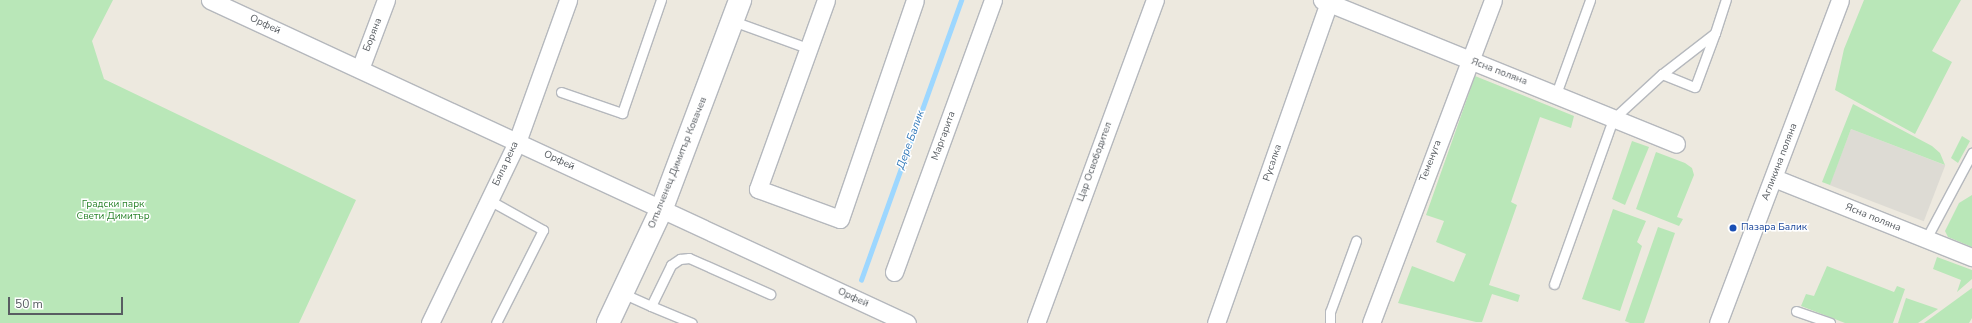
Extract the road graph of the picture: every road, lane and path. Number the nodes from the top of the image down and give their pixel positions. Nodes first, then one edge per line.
1 (210, 0) edge
2 (386, 0) edge
3 (568, 0) edge
4 (661, 0) edge
5 (740, 0) edge
6 (826, 0) edge
7 (915, 0) edge
8 (993, 0) edge
9 (1155, 0) edge
10 (1493, 0) edge
11 (1590, 0) edge
12 (1726, 0) edge
13 (1840, 0) edge
14 (1328, 1) edge
15 (733, 21) junction
16 (1715, 33) junction
17 (807, 48) junction
18 (1469, 60) junction
19 (360, 69) junction
20 (1662, 74) junction
21 (561, 92) dead end
22 (1556, 94) junction
23 (1613, 119) junction
24 (517, 142) junction
25 (1676, 144) dead end
26 (1972, 153) edge
27 (1774, 178) junction
28 (489, 200) junction
29 (662, 208) junction
30 (1926, 238) junction
31 (1356, 241) dead end
32 (1972, 257) edge
33 (894, 272) dead end
34 (1554, 284) dead end
35 (622, 293) junction
36 (770, 294) dead end
37 (651, 306) junction
38 (1796, 311) dead end
39 (877, 317) edge
40 (430, 323) edge
41 (496, 323) edge
42 (608, 323) edge
43 (692, 323) edge
44 (907, 323) edge
45 (1036, 323) edge
46 (1216, 323) edge
47 (1330, 323) edge
48 (1371, 323) edge
49 (1718, 323) edge
50 (1830, 323) edge

1 - 19 street, Орфей
2 - 19 street, Боряна
3 - 24 street, Бяла река
4 - 21 lane
5 - 15 street, Опълченец Димитър Ковачев
6 - 17 street
7 - 17 street
8 - 33 street, Маргарита
9 - 45 street, Цар Освободител
10 - 18 street, Теменуга
11 - 22 lane
12 - 16 lane
13 - 27 street, Агликина поляна
14 - 18 street, Ясна поляна
14 - 46 street, Русалка
15 - 17 lane
15 - 29 street, Опълченец Димитър Ковачев
16 - 20 lane
16 - 20 lane
18 - 22 street, Ясна поляна
18 - 48 street, Теменуга
19 - 24 street, Орфей
20 - 23 lane
22 - 23 street, Ясна поляна
23 - 25 street, Ясна поляна
23 - 34 lane
24 - 28 street, Бяла река
24 - 29 street, Орфей
26 - 30 lane
27 - 30 street, Ясна поляна
27 - 49 street, Агликина поляна
28 - 40 street, Бяла река
28 - 41 lane
29 - 35 street, Опълченец Димитър Ковачев
29 - 39 street, Орфей
30 - 32 street, Ясна поляна
31 - 47 lane
35 - 37 lane
35 - 42 street, Опълченец Димитър Ковачев
36 - 37 lane
37 - 43 lane
38 - 50 lane
39 - 44 street, Орфей

